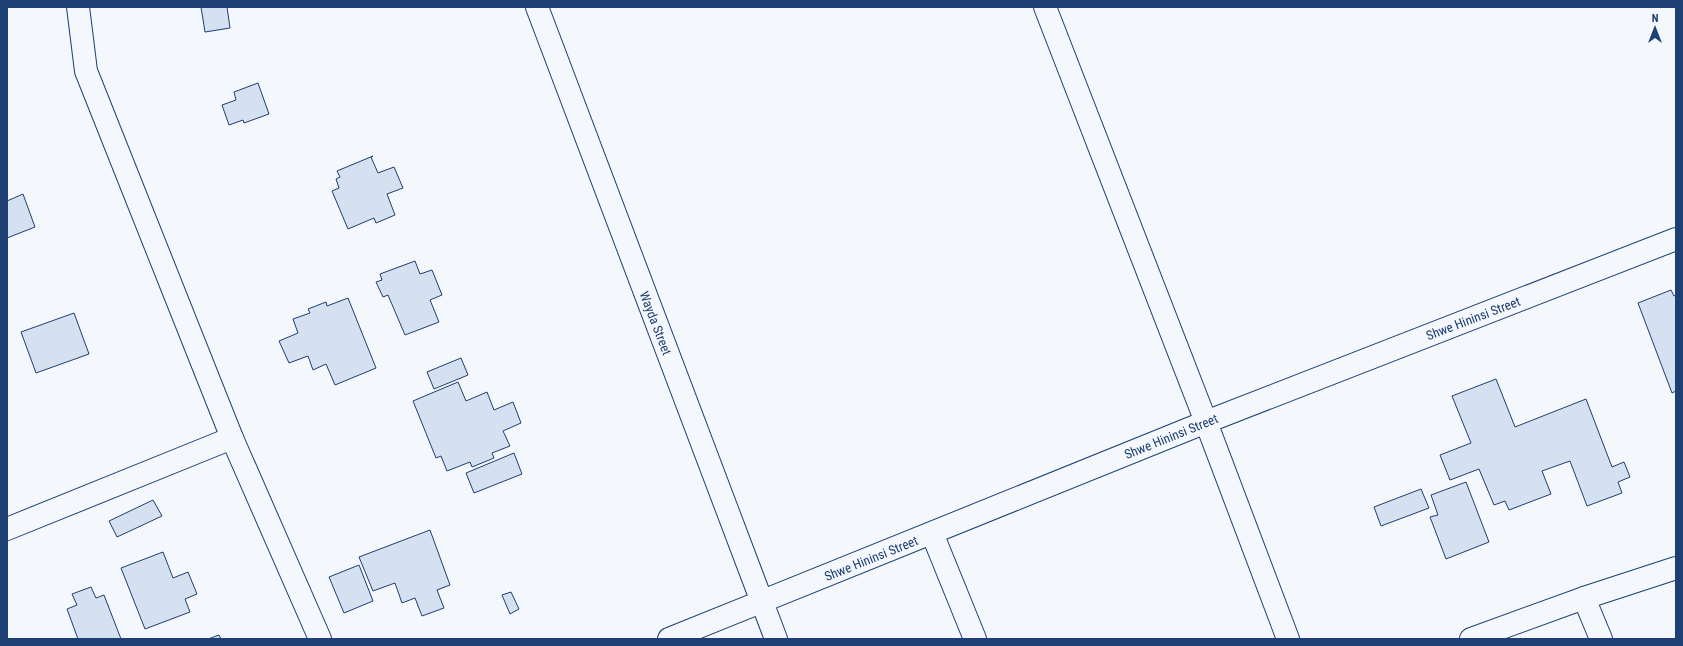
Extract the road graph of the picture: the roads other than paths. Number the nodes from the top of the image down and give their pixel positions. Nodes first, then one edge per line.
1 (78, 7) edge
2 (536, 7) edge
3 (1045, 7) edge
4 (1676, 239) edge
5 (1206, 422) junction
6 (232, 438) junction
7 (7, 529) edge
8 (932, 533) junction
9 (1676, 568) edge
10 (1584, 598) junction
11 (761, 602) junction
12 (320, 639) edge
13 (669, 639) edge
14 (776, 639) edge
15 (975, 639) edge
16 (1288, 639) edge
17 (1471, 639) edge
18 (1601, 639) edge

1 - 6 street
2 - 11 street, Wayda Street
3 - 5 street
4 - 5 street, Shwe Hininsi Street
5 - 8 street, Shwe Hininsi Street
5 - 16 street
6 - 7 street
6 - 12 street
8 - 11 street, Shwe Hininsi Street
8 - 15 street
9 - 10 street
10 - 17 street
10 - 18 street
11 - 13 street, Shwe Hininsi Street
11 - 14 street, Wayda Street

